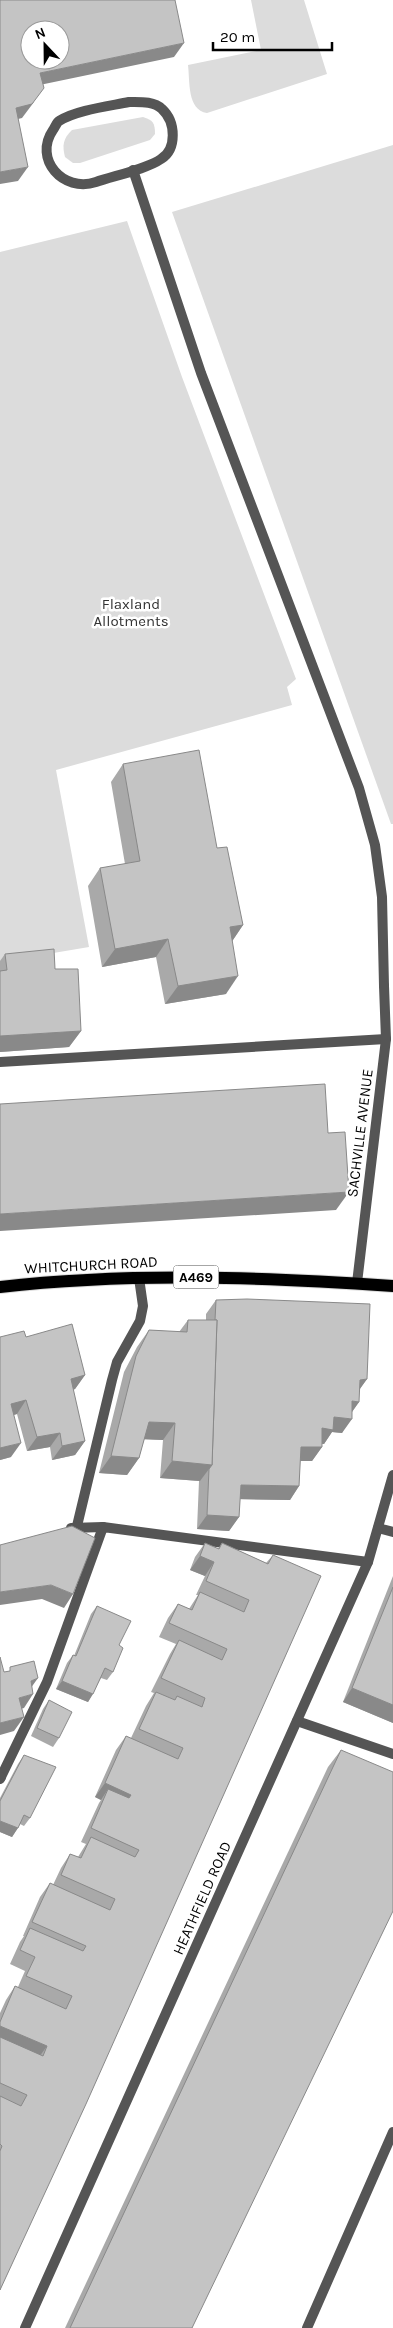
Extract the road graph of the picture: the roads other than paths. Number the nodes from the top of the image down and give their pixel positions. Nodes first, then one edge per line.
1 (133, 170) junction
2 (389, 1023) edge
3 (386, 1039) junction
4 (0, 1062) edge
5 (139, 1278) junction
6 (356, 1283) junction
7 (393, 1286) edge
8 (0, 1287) edge
9 (393, 1475) edge
10 (77, 1526) junction
11 (103, 1527) junction
12 (378, 1528) junction
13 (57, 1531) edge
14 (393, 1532) edge
15 (368, 1562) junction
16 (297, 1721) junction
17 (393, 1754) edge
18 (0, 1778) edge
19 (393, 2132) edge
20 (25, 2328) edge
21 (307, 2328) edge

1 - 1 street
1 - 2 street, SACHVILLE AVENUE
2 - 3 street, SACHVILLE AVENUE
3 - 4 street
3 - 6 street, SACHVILLE AVENUE
5 - 6 main road, WHITCHURCH ROAD / A469
5 - 8 main road, WHITCHURCH ROAD / A469
5 - 10 street
6 - 7 main road, WHITCHURCH ROAD / A469
9 - 12 street, HEATHFIELD ROAD
10 - 11 street
10 - 13 street
11 - 15 street
11 - 18 street
12 - 14 street
12 - 15 street, HEATHFIELD ROAD
15 - 16 street, HEATHFIELD ROAD
16 - 17 street
16 - 20 street, HEATHFIELD ROAD
19 - 21 street

